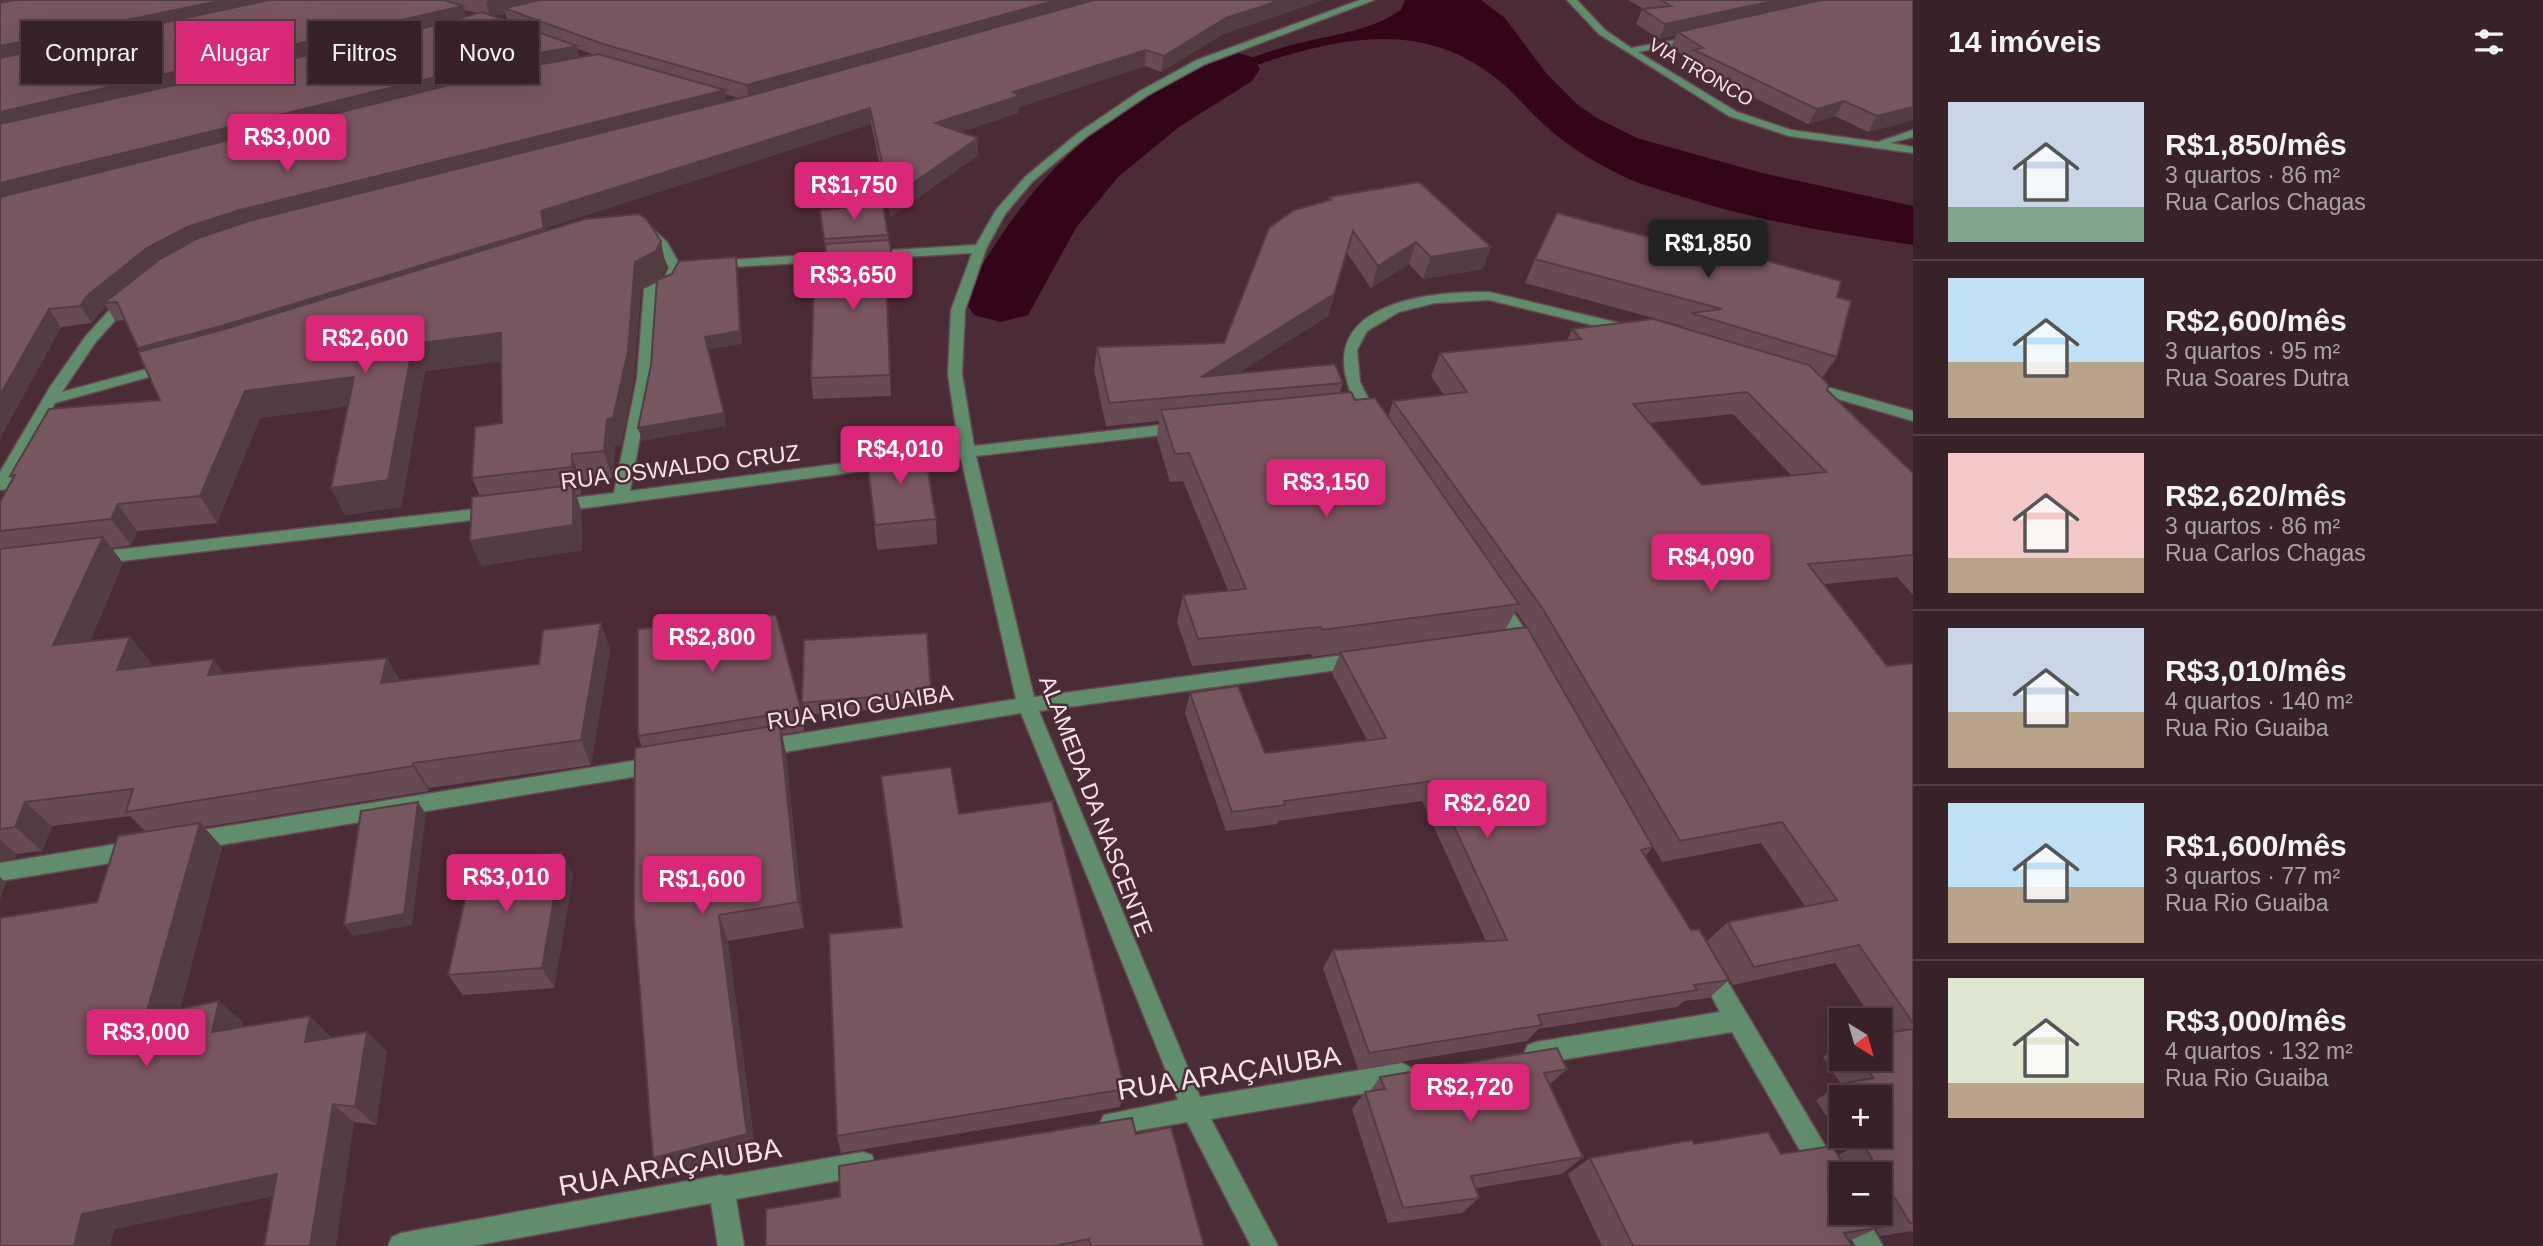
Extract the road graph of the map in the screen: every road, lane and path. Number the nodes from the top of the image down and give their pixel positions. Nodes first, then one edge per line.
1 (1369, 0) edge
2 (1572, 0) edge
3 (1703, 36) edge
4 (1629, 51) junction
5 (1913, 133) edge
6 (1872, 145) junction
7 (1913, 150) edge
8 (635, 225) edge
9 (979, 249) junction
10 (689, 266) junction
11 (138, 291) edge
12 (1651, 335) edge
13 (182, 364) edge
14 (52, 399) junction
15 (1821, 404) edge
16 (1913, 416) edge
17 (1190, 427) edge
18 (1381, 433) edge
19 (967, 452) junction
20 (0, 485) edge
21 (621, 498) junction
22 (538, 508) edge
23 (511, 511) edge
24 (83, 559) edge
25 (1491, 593) edge
26 (1522, 638) junction
27 (1495, 642) edge
28 (1385, 657) edge
29 (1536, 662) edge
30 (1027, 705) junction
31 (740, 752) edge
32 (671, 763) edge
33 (0, 872) edge
34 (1696, 948) edge
35 (1737, 1020) junction
36 (1519, 1056) edge
37 (1424, 1072) edge
38 (1193, 1110) junction
39 (1085, 1127) edge
40 (883, 1160) edge
41 (1829, 1177) edge
42 (721, 1187) junction
43 (1857, 1225) edge
44 (401, 1246) edge
45 (731, 1246) edge
46 (1265, 1246) edge
47 (1870, 1246) edge

1 - 9 street, ALAMEDA DA NASCENTE
2 - 4 street, VIA TRONCO
3 - 4 street
4 - 6 street, VIA TRONCO
5 - 6 street
6 - 7 street, VIA TRONCO
8 - 10 street
9 - 10 street
9 - 19 street, ALAMEDA DA NASCENTE
10 - 21 street
11 - 14 street
12 - 18 street
13 - 14 street
14 - 20 street
15 - 16 street
17 - 19 street, RUA OSWALDO CRUZ
19 - 21 street, RUA OSWALDO CRUZ
19 - 30 street, ALAMEDA DA NASCENTE
21 - 22 street, RUA OSWALDO CRUZ
23 - 24 street
25 - 26 street
26 - 27 street
26 - 29 street
28 - 30 street, RUA RIO GUAIBA
30 - 31 street, RUA RIO GUAIBA
30 - 38 street, ALAMEDA DA NASCENTE
32 - 33 street
34 - 35 street
35 - 36 street
35 - 41 street
37 - 38 street, RUA ARAÇAIUBA
38 - 39 street, RUA ARAÇAIUBA
38 - 46 street, ALAMEDA DA NASCENTE
40 - 42 street, RUA ARAÇAIUBA
42 - 44 street, RUA ARAÇAIUBA
42 - 45 street
43 - 47 street

